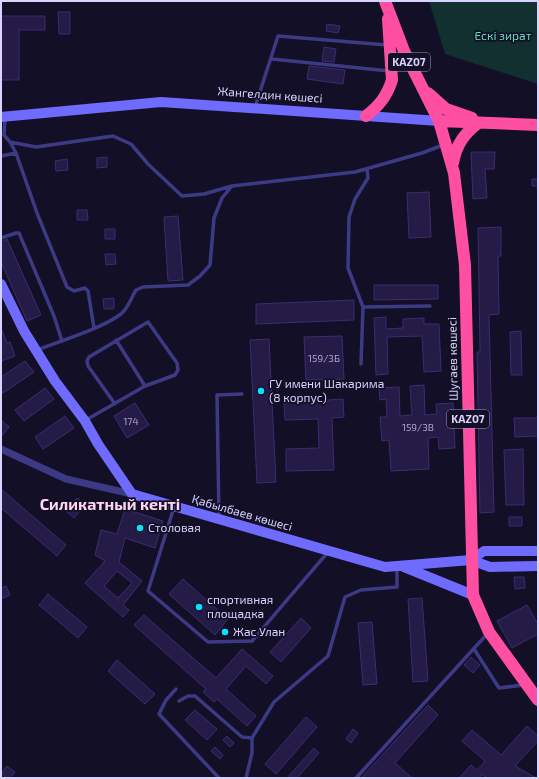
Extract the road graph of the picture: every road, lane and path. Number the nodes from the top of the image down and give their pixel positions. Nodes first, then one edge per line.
1 (386, 7) edge
2 (390, 46) junction
3 (272, 59) junction
4 (392, 72) junction
5 (424, 90) junction
6 (254, 108) junction
7 (366, 116) junction
8 (3, 118) edge
9 (439, 121) junction
10 (483, 123) junction
11 (538, 125) edge
12 (10, 142) junction
13 (446, 144) junction
14 (16, 153) junction
15 (1, 156) edge
16 (452, 164) junction
17 (367, 169) junction
18 (232, 186) junction
19 (1, 238) edge
20 (1, 284) edge
21 (430, 306) dead end
22 (363, 307) junction
23 (94, 328) junction
24 (116, 340) junction
25 (62, 341) junction
26 (37, 350) junction
27 (361, 364) dead end
28 (145, 386) junction
29 (242, 394) dead end
30 (115, 404) junction
31 (85, 421) junction
32 (1, 448) edge
33 (132, 494) junction
34 (175, 506) junction
35 (219, 519) junction
36 (538, 550) edge
37 (329, 551) junction
38 (471, 560) junction
39 (399, 566) junction
40 (538, 566) edge
41 (473, 595) junction
42 (489, 632) junction
43 (474, 648) junction
44 (527, 685) junction
45 (176, 689) dead end
46 (538, 700) edge
47 (179, 701) dead end
48 (252, 738) junction
49 (219, 778) edge
50 (246, 778) edge
51 (356, 778) edge

1 - 2 highway
1 - 5 highway, KAZ07
2 - 3 lane
2 - 4 highway
3 - 4 lane
3 - 6 lane
4 - 7 highway
5 - 9 highway, KAZ07
5 - 10 highway
6 - 7 main road, Жангелдин көшесі
6 - 8 main road, Жангелдин көшесі
7 - 9 main road, Жангелдин көшесі
8 - 12 lane
9 - 10 highway, Жангелдин көшесі
9 - 13 highway, Шугаев көшесі / KAZ07
10 - 11 highway, Жангелдин көшесі
10 - 16 highway
12 - 14 lane
12 - 18 lane
13 - 16 highway, Шугаев көшесі / KAZ07
13 - 17 lane
14 - 15 lane
14 - 23 lane
16 - 38 highway, Шугаев көшесі / KAZ07
17 - 18 lane
17 - 22 lane
18 - 23 lane
19 - 25 lane
20 - 26 main road
21 - 22 lane
22 - 27 lane
23 - 25 lane
24 - 28 lane
24 - 28 lane
24 - 30 lane
25 - 26 lane
26 - 31 main road
28 - 30 lane
29 - 35 lane
30 - 31 lane
31 - 33 main road
32 - 33 street
33 - 34 main road, Қабылбаев көшесі
34 - 35 main road, Қабылбаев көшесі
34 - 37 lane
35 - 37 main road, Қабылбаев көшесі
36 - 38 main road, Қабылбаев көшесі
37 - 39 main road, Қабылбаев көшесі
38 - 39 main road, Қабылбаев көшесі
38 - 40 main road, Қабылбаев көшесі
38 - 41 highway, Шугаев көшесі / KAZ07
39 - 41 main road
39 - 48 lane
41 - 42 highway, Шугаев көшесі / KAZ07
42 - 43 lane
42 - 44 highway, Шугаев көшесі / KAZ07
43 - 44 lane
43 - 51 lane
44 - 46 highway, Шугаев көшесі / KAZ07
45 - 49 lane
47 - 48 lane
48 - 50 lane

